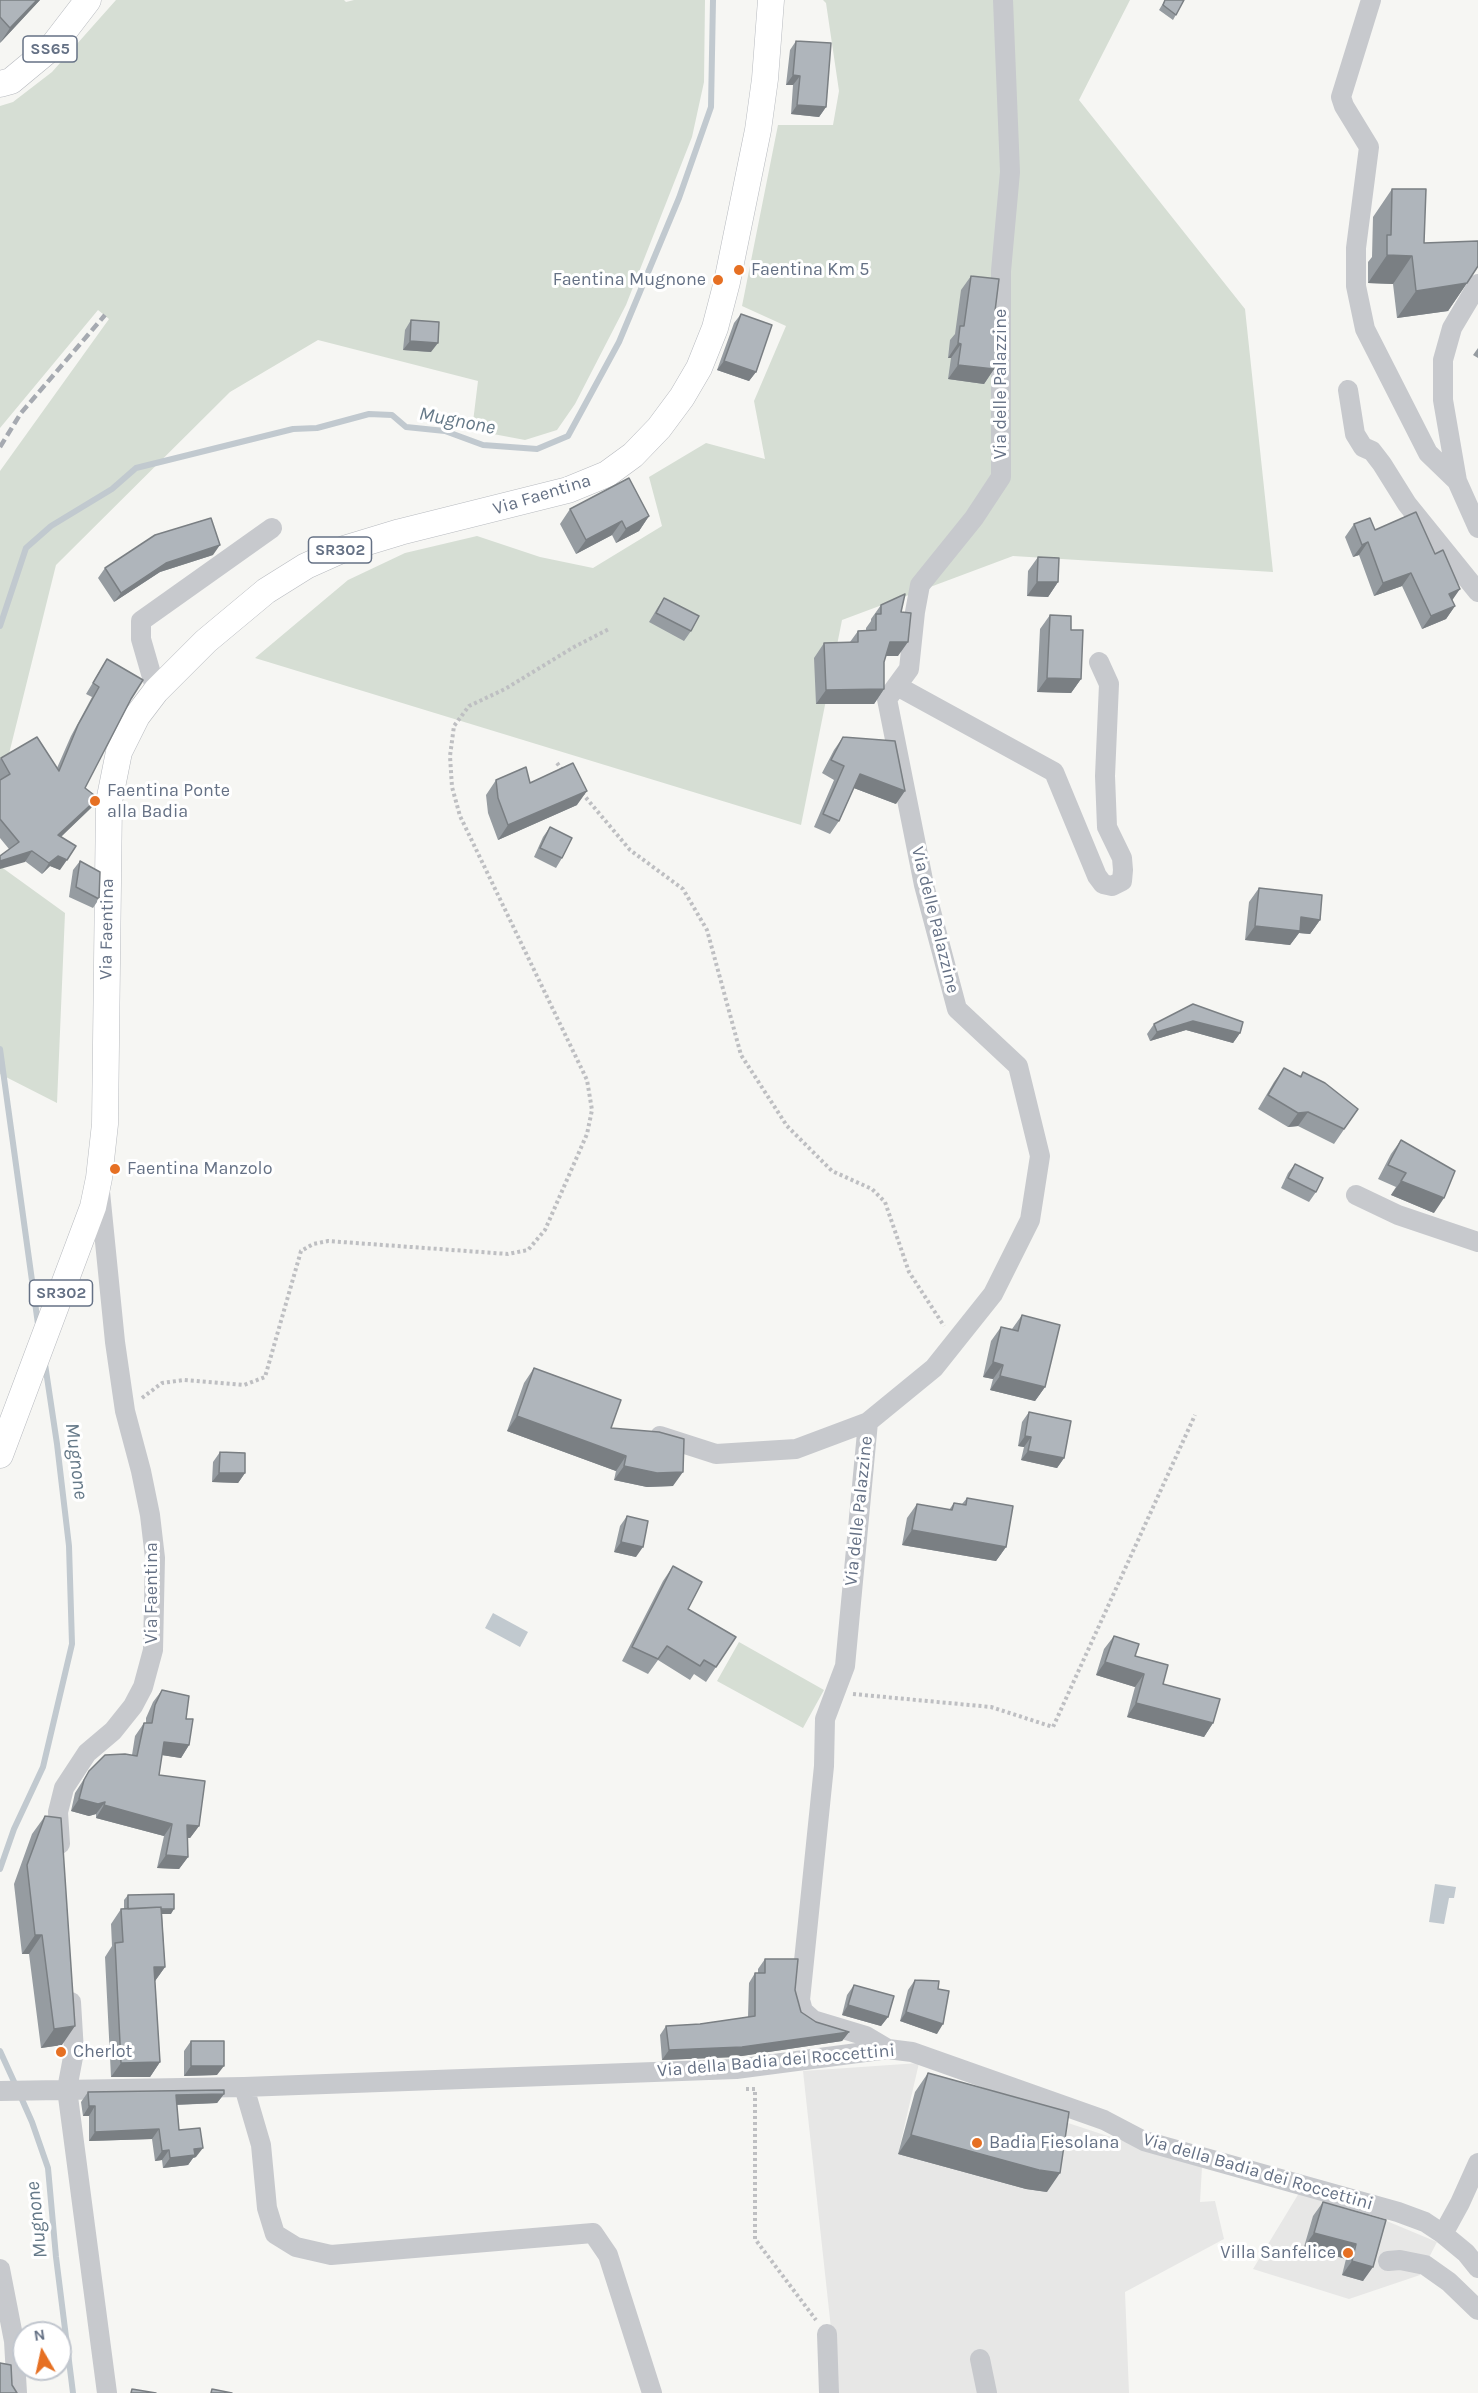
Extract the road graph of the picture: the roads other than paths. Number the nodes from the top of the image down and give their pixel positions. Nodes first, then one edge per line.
1 (88, 0) edge
2 (771, 0) edge
3 (1003, 0) edge
4 (1371, 0) edge
5 (0, 84) edge
6 (1478, 284) edge
7 (1348, 390) dead end
8 (1457, 481) junction
9 (272, 528) dead end
10 (1478, 528) edge
11 (1478, 592) edge
12 (1099, 662) dead end
13 (897, 686) junction
14 (156, 691) junction
15 (99, 1178) junction
16 (1356, 1195) dead end
17 (1478, 1242) edge
18 (868, 1422) junction
19 (651, 1434) edge
20 (0, 1455) edge
21 (62, 1864) edge
22 (70, 1980) edge
23 (888, 2049) junction
24 (244, 2087) junction
25 (64, 2089) junction
26 (0, 2091) edge
27 (1478, 2163) edge
28 (1443, 2234) junction
29 (1388, 2260) dead end
30 (1478, 2268) edge
31 (0, 2269) edge
32 (1478, 2310) edge
33 (827, 2334) road end
34 (980, 2359) dead end
35 (17, 2393) edge
36 (107, 2393) edge
37 (652, 2393) edge
38 (829, 2393) edge
39 (987, 2393) edge

1 - 5 main road, SS65
2 - 14 main road, Via Faentina / SR302
3 - 13 street, Via delle Palazzine
4 - 8 street
6 - 8 street
7 - 11 street
8 - 10 street
9 - 14 street
12 - 13 street
13 - 18 street, Via delle Palazzine
14 - 15 main road, Via Faentina / SR302
15 - 20 main road, Via Faentina / SR302
15 - 21 street, Via Faentina
16 - 17 street
18 - 19 street
18 - 23 street, Via delle Palazzine
22 - 25 street
23 - 24 street, Via della Badia dei Roccettini
23 - 28 street, Via della Badia dei Roccettini
24 - 25 street, Via della Badia dei Roccettini
24 - 37 street
25 - 26 street, Via della Badia dei Roccettini
25 - 36 street
27 - 28 street
28 - 30 street, Via della Badia dei Roccettini
29 - 32 street
31 - 35 street
33 - 38 street
34 - 39 street

